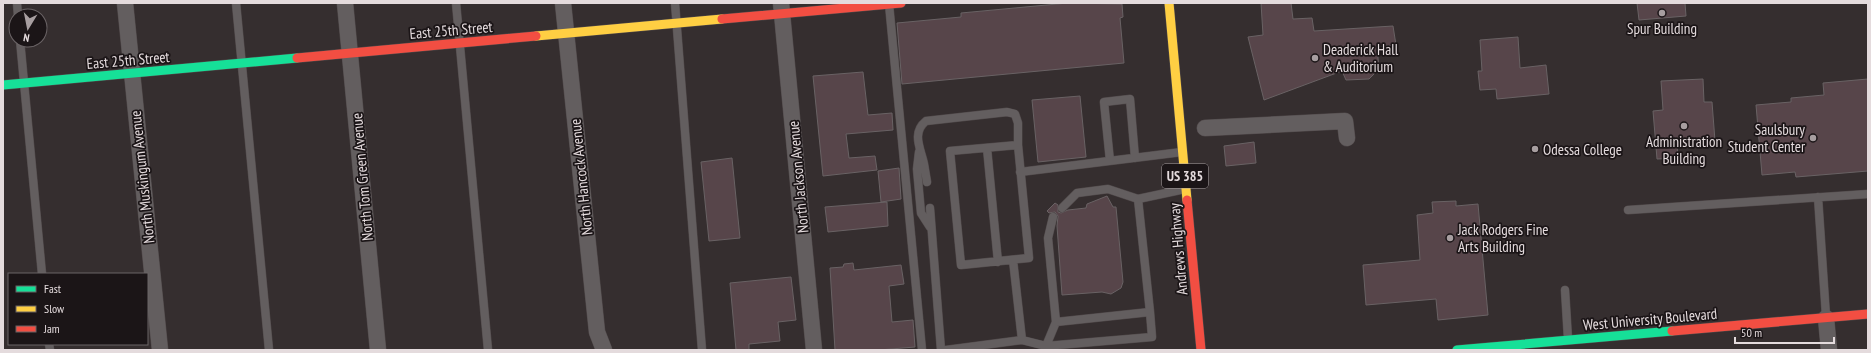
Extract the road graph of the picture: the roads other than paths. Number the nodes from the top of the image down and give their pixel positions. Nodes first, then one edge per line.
1 (125, 3) edge
2 (236, 3) edge
3 (345, 3) edge
4 (456, 3) edge
5 (563, 3) edge
6 (674, 3) edge
7 (901, 3) edge
8 (1169, 3) edge
9 (889, 4) junction
10 (782, 8) edge
11 (676, 23) junction
12 (566, 33) junction
13 (460, 43) junction
14 (21, 48) edge
15 (350, 53) junction
16 (242, 63) junction
17 (131, 74) junction
18 (24, 83) junction
19 (3, 85) edge
20 (1205, 128) dead end
21 (1347, 138) dead end
22 (1018, 145) junction
23 (987, 148) junction
24 (919, 151) junction
25 (1183, 152) junction
26 (1135, 158) junction
27 (1110, 161) junction
28 (1020, 172) junction
29 (927, 182) dead end
30 (1186, 189) junction
31 (1868, 194) edge
32 (1818, 197) junction
33 (1138, 199) junction
34 (930, 208) dead end
35 (1062, 208) dead end
36 (1628, 210) dead end
37 (1053, 218) dead end
38 (931, 228) junction
39 (1013, 260) junction
40 (998, 262) junction
41 (42, 273) edge
42 (1565, 290) dead end
43 (1150, 312) junction
44 (1868, 314) edge
45 (1826, 318) junction
46 (1056, 322) junction
47 (1022, 340) junction
48 (1568, 340) junction
49 (1046, 348) edge
50 (160, 350) edge
51 (268, 350) edge
52 (378, 350) edge
53 (488, 350) edge
54 (604, 350) edge
55 (702, 350) edge
56 (814, 350) edge
57 (922, 350) edge
58 (941, 350) edge
59 (946, 350) edge
60 (1201, 350) edge
61 (1457, 350) edge
62 (1829, 350) edge

1 - 17 street, North Muskingum Avenue
2 - 16 lane
3 - 15 street, North Tom Green Avenue
4 - 13 lane
5 - 12 street, North Hancock Avenue
6 - 11 lane
7 - 9 street, East 25th Street
8 - 25 street, Andrews Highway / US 385
9 - 10 street, East 25th Street
9 - 57 lane
10 - 11 street, East 25th Street
10 - 56 street, North Jackson Avenue
11 - 12 street, East 25th Street
11 - 55 lane
12 - 13 street, East 25th Street
12 - 54 street, North Hancock Avenue
13 - 15 street, East 25th Street
13 - 53 lane
14 - 18 lane
15 - 16 street, East 25th Street
15 - 52 street, North Tom Green Avenue
16 - 17 street, East 25th Street
16 - 51 lane
17 - 18 street, East 25th Street
17 - 50 street, North Muskingum Avenue
18 - 19 street, East 25th Street
18 - 41 lane
20 - 21 street
22 - 23 lane
22 - 24 lane
22 - 28 lane
23 - 40 lane
23 - 40 lane
24 - 29 lane
24 - 38 lane
25 - 26 lane
25 - 30 street, Andrews Highway / US 385
26 - 27 lane
26 - 27 lane
27 - 28 lane
28 - 39 lane
30 - 33 lane
30 - 60 street, Andrews Highway / US 385
31 - 32 lane
32 - 36 lane
32 - 45 lane
33 - 35 lane
33 - 43 lane
34 - 38 lane
37 - 46 lane
38 - 58 lane
39 - 40 lane
39 - 47 lane
42 - 48 lane
43 - 46 lane
43 - 49 lane
44 - 45 street, West University Boulevard
45 - 48 street, West University Boulevard
45 - 62 street
46 - 49 lane
47 - 49 lane
47 - 59 lane
48 - 61 street, West University Boulevard

